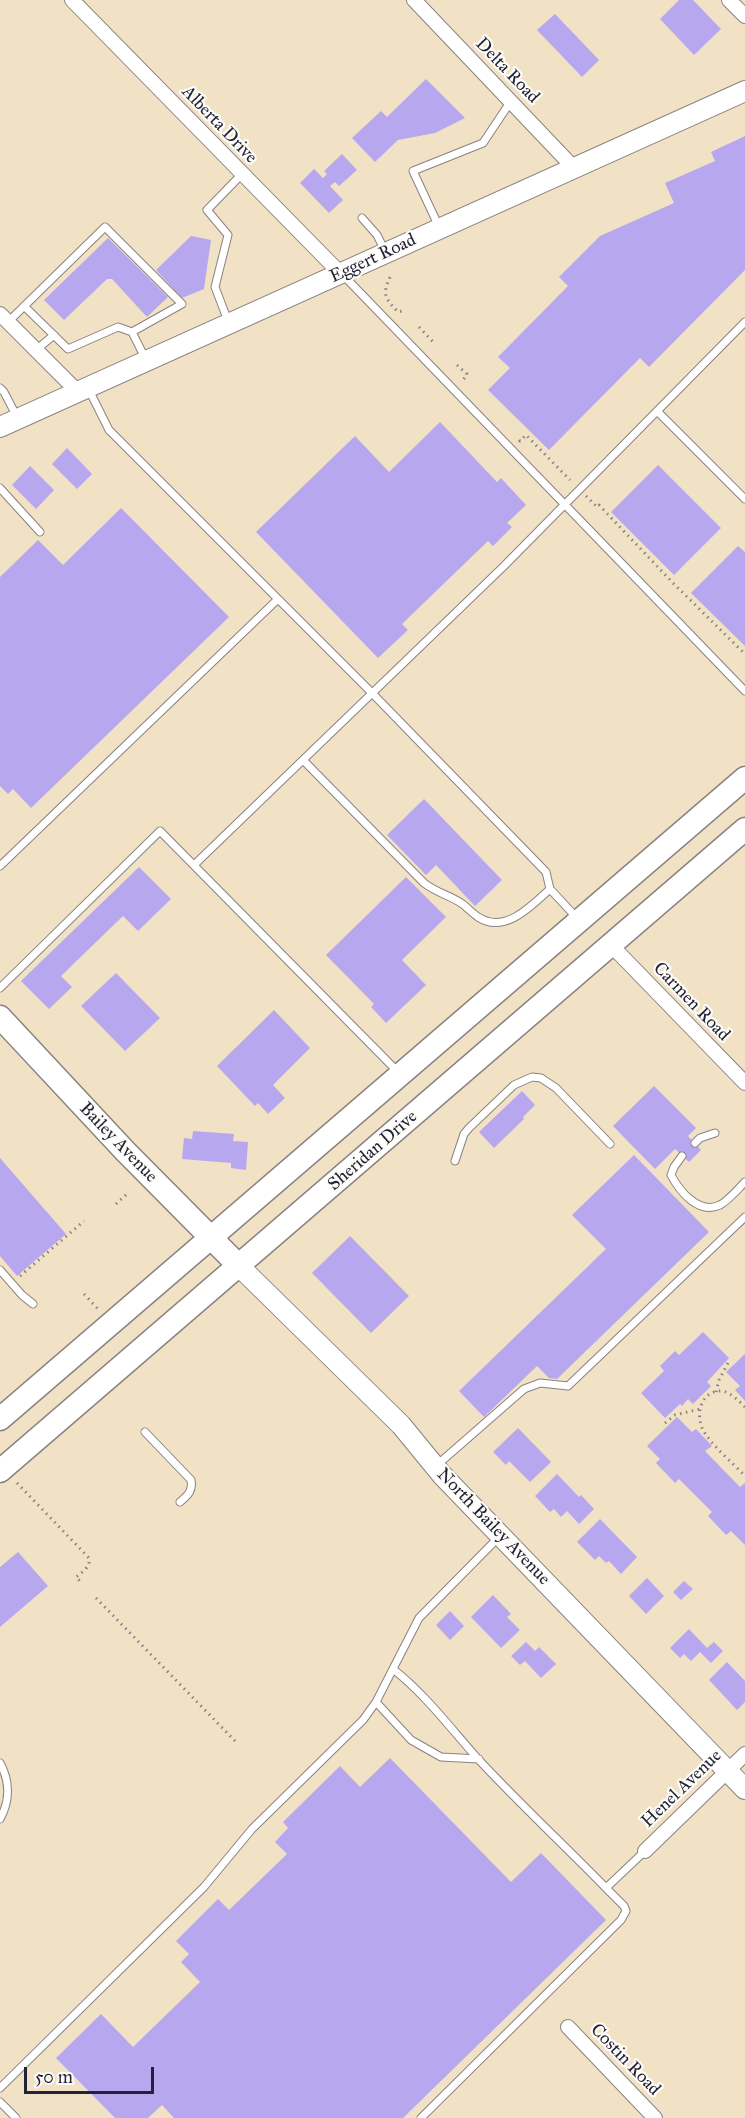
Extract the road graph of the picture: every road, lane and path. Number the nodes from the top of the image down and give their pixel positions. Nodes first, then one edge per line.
1 (72, 0) edge
2 (414, 0) edge
3 (729, 0) edge
4 (745, 16) edge
5 (745, 91) edge
6 (511, 101) junction
7 (574, 168) junction
8 (242, 174) junction
9 (362, 218) dead end
10 (440, 228) junction
11 (386, 253) junction
12 (341, 273) junction
13 (390, 277) dead end
14 (24, 306) junction
15 (404, 313) dead end
16 (4, 318) edge
17 (745, 322) edge
18 (229, 324) junction
19 (419, 327) dead end
20 (132, 332) junction
21 (54, 335) junction
22 (434, 343) dead end
23 (36, 350) junction
24 (146, 361) junction
25 (456, 364) dead end
26 (0, 388) edge
27 (468, 388) dead end
28 (83, 390) junction
29 (657, 411) junction
30 (18, 419) junction
31 (0, 427) edge
32 (513, 434) dead end
33 (570, 480) dead end
34 (0, 488) edge
35 (584, 494) dead end
36 (745, 499) edge
37 (565, 505) junction
38 (40, 532) dead end
39 (278, 599) junction
40 (745, 654) edge
41 (745, 692) edge
42 (372, 693) junction
43 (303, 760) junction
44 (745, 778) edge
45 (745, 829) edge
46 (194, 865) junction
47 (0, 866) edge
48 (550, 889) junction
49 (579, 921) junction
50 (611, 945) junction
51 (0, 988) edge
52 (0, 1017) edge
53 (401, 1074) junction
54 (745, 1083) edge
55 (715, 1133) dead end
56 (695, 1143) dead end
57 (610, 1144) dead end
58 (682, 1156) dead end
59 (455, 1161) dead end
60 (745, 1182) edge
61 (129, 1192) dead end
62 (116, 1204) dead end
63 (745, 1217) edge
64 (84, 1221) dead end
65 (210, 1238) junction
66 (47, 1251) junction
67 (51, 1256) dead end
68 (239, 1266) junction
69 (0, 1270) edge
70 (17, 1278) dead end
71 (84, 1293) dead end
72 (33, 1304) dead end
73 (98, 1309) dead end
74 (729, 1361) dead end
75 (716, 1392) junction
76 (745, 1407) edge
77 (700, 1409) junction
78 (0, 1419) edge
79 (665, 1423) dead end
80 (146, 1432) dead end
81 (435, 1467) junction
82 (7, 1475) edge
83 (745, 1476) edge
84 (180, 1502) dead end
85 (501, 1535) junction
86 (80, 1581) dead end
87 (96, 1598) dead end
88 (393, 1669) junction
89 (376, 1702) junction
90 (236, 1742) dead end
91 (745, 1754) edge
92 (479, 1760) junction
93 (0, 1763) edge
94 (727, 1771) junction
95 (745, 1789) edge
96 (0, 1819) edge
97 (645, 1851) joint
98 (606, 1888) junction
99 (568, 2027) dead end
100 (0, 2088) edge
101 (0, 2102) edge
102 (16, 2118) edge
103 (421, 2118) edge
104 (656, 2118) edge

1 - 8 street, Alberta Drive
2 - 6 street, Delta Road
3 - 4 street
5 - 7 street, Eggert Road
6 - 7 street, Delta Road
6 - 10 lane
7 - 10 street, Eggert Road
8 - 12 street, Alberta Drive
8 - 18 lane
9 - 11 lane
10 - 11 street, Eggert Road
11 - 12 street, Eggert Road
12 - 18 street, Eggert Road
12 - 37 lane
13 - 15 path
14 - 16 lane
14 - 20 lane
14 - 21 lane
16 - 23 street
17 - 29 lane
18 - 24 street, Eggert Road
19 - 22 path
20 - 21 lane
20 - 24 lane
21 - 23 lane
23 - 28 street
24 - 28 street, Eggert Road
25 - 27 path
26 - 30 lane
28 - 30 street, Eggert Road
28 - 39 lane
29 - 36 lane
29 - 37 lane
30 - 31 street, Eggert Road
32 - 33 path
34 - 38 lane
35 - 40 path
37 - 41 lane
37 - 42 lane
39 - 42 lane
39 - 47 lane
42 - 43 lane
42 - 48 lane
43 - 46 lane
43 - 48 lane
44 - 49 main road
45 - 50 main road, Sheridan Drive
46 - 51 lane
46 - 53 lane
48 - 49 lane
49 - 53 main road
50 - 54 street, Carmen Road
50 - 68 main road, Sheridan Drive
52 - 65 main road, Bailey Avenue
53 - 65 main road
55 - 56 lane
57 - 59 lane
58 - 60 lane
61 - 62 path
63 - 81 lane
64 - 66 path
65 - 68 main road, Bailey Avenue
65 - 78 main road
66 - 67 path
66 - 70 path
68 - 81 street, North Bailey Avenue
68 - 82 main road, Sheridan Drive
69 - 72 lane
71 - 73 path
74 - 75 path
75 - 76 path
75 - 77 path
77 - 79 path
77 - 83 path
80 - 84 lane
81 - 85 street, North Bailey Avenue
82 - 86 path
85 - 88 lane
85 - 94 street, North Bailey Avenue
87 - 90 path
88 - 89 lane
88 - 92 lane
89 - 92 lane
89 - 100 lane
91 - 94 street, Henel Avenue
92 - 98 lane
93 - 96 lane
94 - 95 street, North Bailey Avenue
94 - 97 street, Henel Avenue
97 - 98 lane
98 - 103 lane
99 - 104 street, Costin Road
101 - 102 lane

